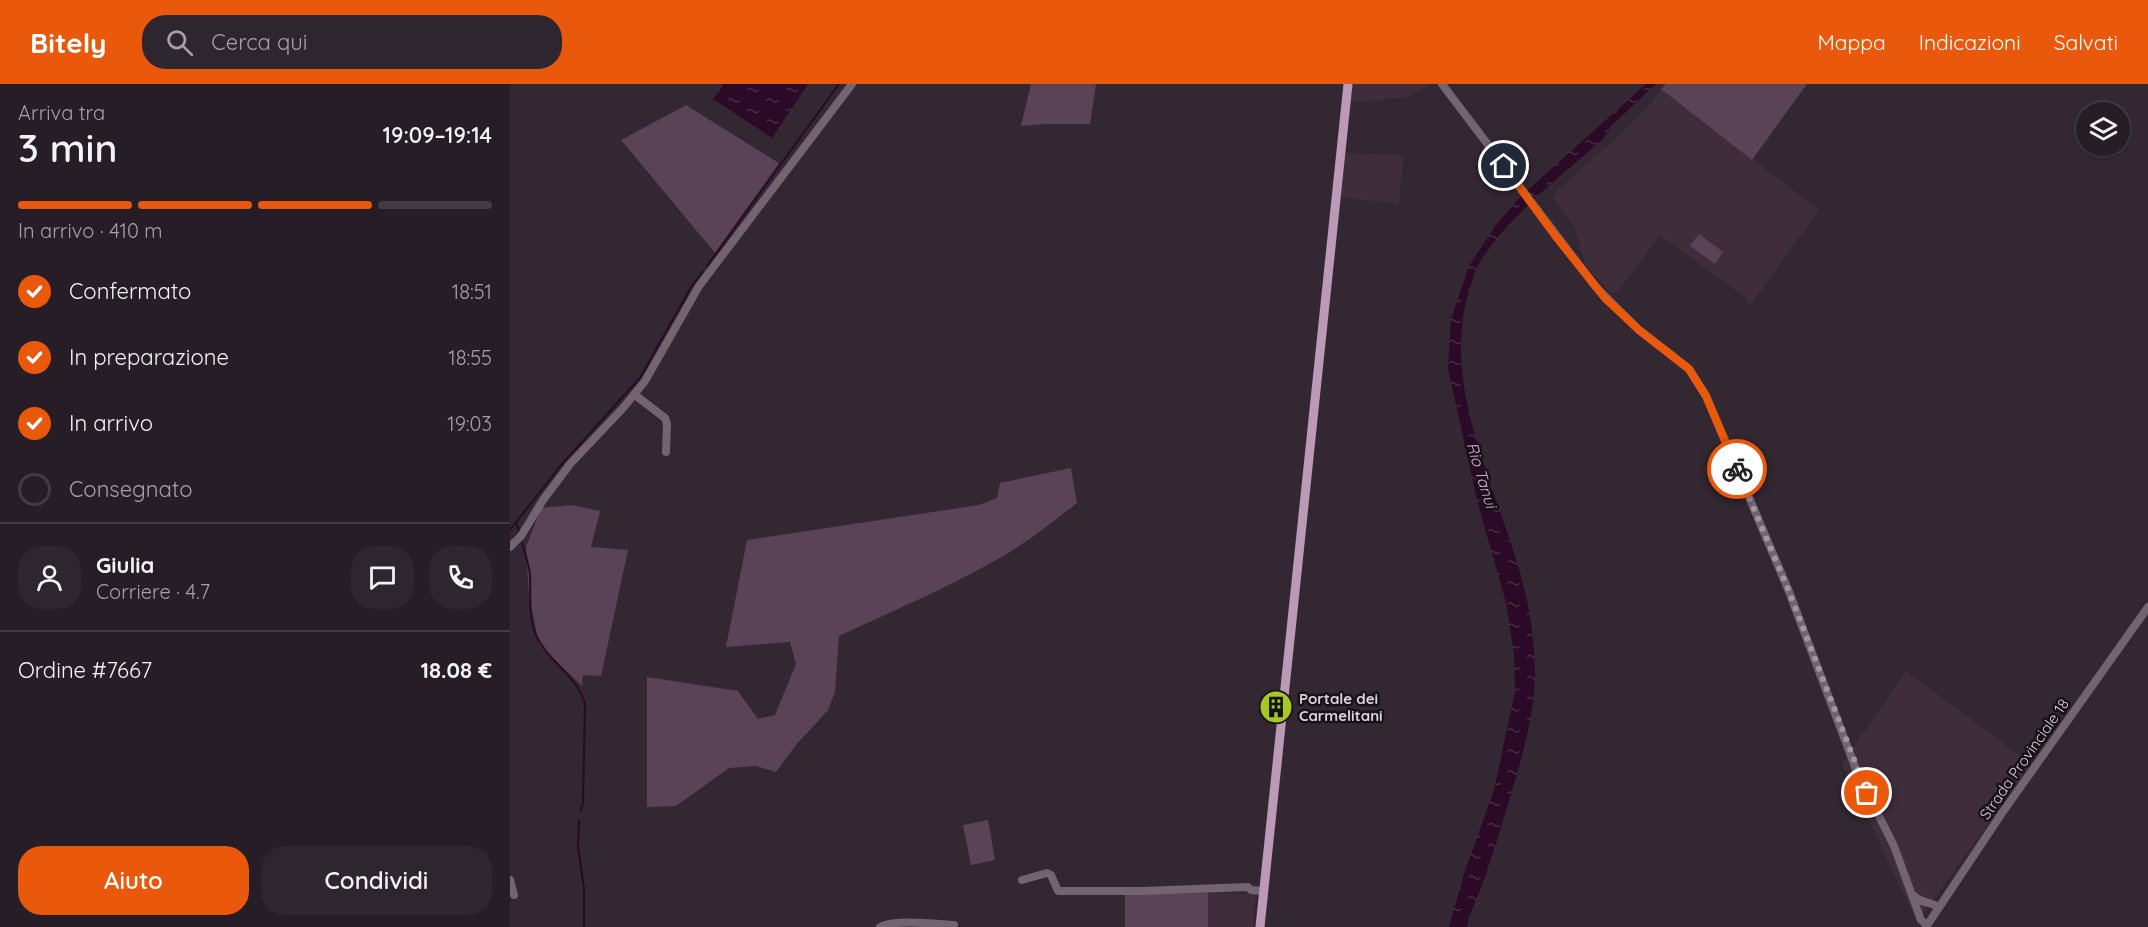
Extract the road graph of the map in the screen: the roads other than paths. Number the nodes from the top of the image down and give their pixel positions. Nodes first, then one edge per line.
1 (852, 84) edge
2 (1348, 84) edge
3 (1442, 84) edge
4 (635, 395) junction
5 (664, 446) dead end
6 (510, 547) edge
7 (2148, 608) edge
8 (510, 880) edge
9 (1022, 880) dead end
10 (1263, 891) junction
11 (1910, 892) junction
12 (514, 895) dead end
13 (1938, 907) junction
14 (954, 925) dead end
15 (930, 926) edge
16 (1926, 926) edge
17 (880, 927) edge
18 (1260, 927) edge

1 - 4 street
2 - 10 main road
3 - 11 street
4 - 5 street
4 - 6 street
7 - 13 street, Strada Provinciale 18
8 - 12 street
9 - 10 street
10 - 18 main road
11 - 13 street
11 - 16 street
13 - 16 street, Strada Provinciale 18
14 - 15 street
15 - 17 street

